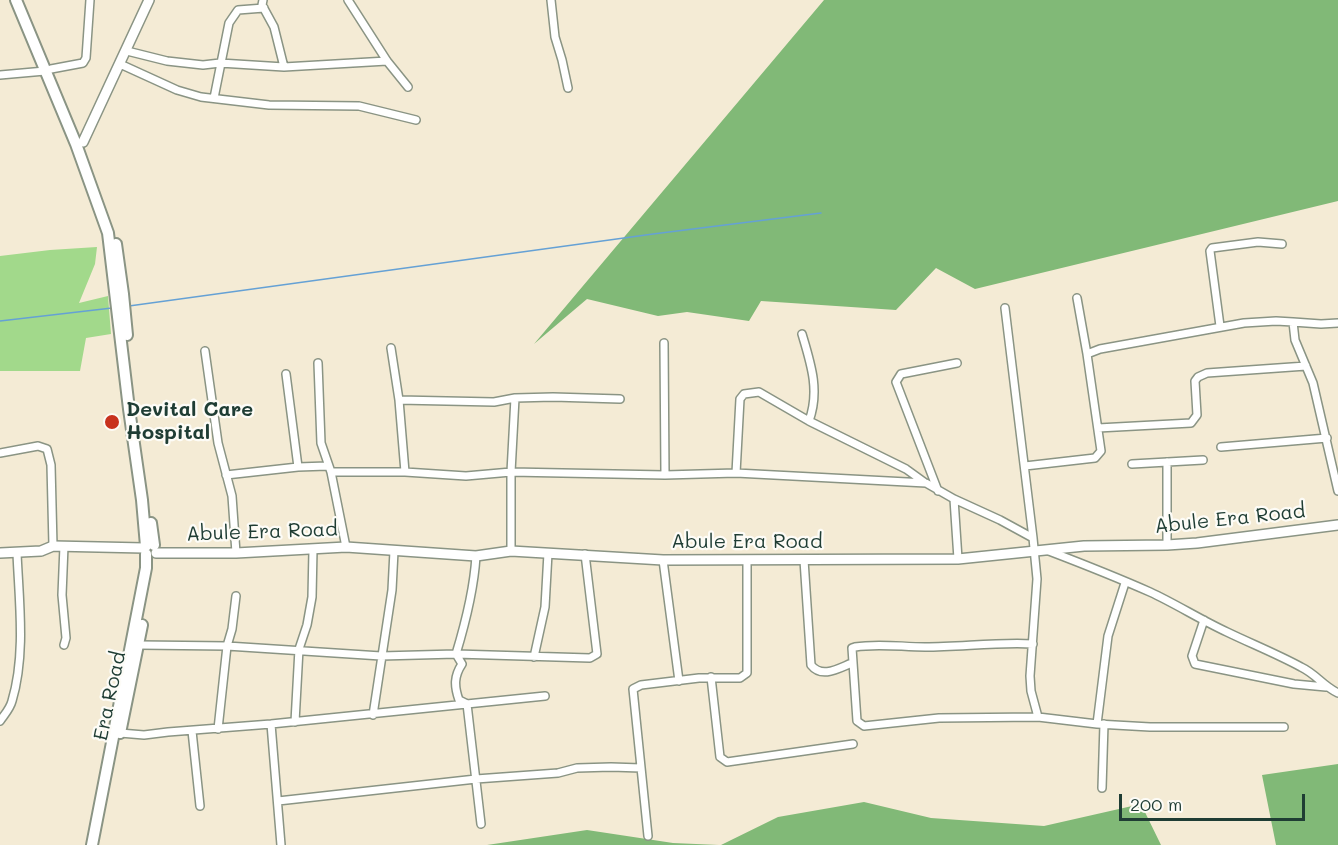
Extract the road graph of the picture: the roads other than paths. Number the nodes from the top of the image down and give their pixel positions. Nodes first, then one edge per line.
1 (16, 0) edge
2 (23, 0) edge
3 (90, 0) edge
4 (149, 0) edge
5 (348, 0) edge
6 (551, 0) edge
7 (263, 4) edge
8 (127, 51) junction
9 (387, 62) junction
10 (220, 63) junction
11 (120, 64) junction
12 (284, 67) junction
13 (48, 70) junction
14 (0, 75) edge
15 (408, 87) dead end
16 (568, 88) dead end
17 (214, 98) junction
18 (416, 120) dead end
19 (82, 142) junction
20 (1282, 244) dead end
21 (120, 295) junction
22 (1077, 298) dead end
23 (1005, 308) dead end
24 (1293, 322) junction
25 (1338, 323) edge
26 (1220, 327) junction
27 (802, 334) dead end
28 (664, 343) dead end
29 (391, 348) dead end
30 (205, 351) dead end
31 (1087, 354) junction
32 (318, 363) dead end
33 (957, 363) dead end
34 (1306, 366) junction
35 (286, 374) dead end
36 (515, 398) junction
37 (620, 399) dead end
38 (399, 400) junction
39 (810, 421) junction
40 (1098, 428) junction
41 (1326, 438) junction
42 (1221, 447) dead end
43 (0, 453) edge
44 (1203, 460) dead end
45 (1167, 462) junction
46 (1132, 464) dead end
47 (1025, 466) junction
48 (298, 467) junction
49 (329, 469) junction
50 (405, 472) junction
51 (511, 472) junction
52 (736, 473) junction
53 (226, 475) junction
54 (665, 475) junction
55 (926, 483) junction
56 (938, 491) junction
57 (1338, 491) edge
58 (954, 499) junction
59 (1338, 525) edge
60 (1033, 538) junction
61 (1167, 545) junction
62 (53, 546) junction
63 (64, 546) junction
64 (346, 548) junction
65 (150, 550) junction
66 (313, 550) junction
67 (1047, 550) junction
68 (394, 551) junction
69 (511, 551) junction
70 (1034, 551) junction
71 (0, 553) edge
72 (17, 553) junction
73 (236, 553) junction
74 (548, 553) junction
75 (585, 555) junction
76 (476, 556) junction
77 (958, 559) junction
78 (663, 560) junction
79 (747, 560) junction
80 (804, 560) junction
81 (1125, 583) junction
82 (236, 596) dead end
83 (1204, 620) junction
84 (1033, 644) junction
85 (64, 645) dead end
86 (139, 645) junction
87 (227, 646) junction
88 (299, 649) junction
89 (456, 654) junction
90 (381, 656) junction
91 (534, 657) junction
92 (852, 663) junction
93 (711, 677) junction
94 (679, 681) junction
95 (1326, 687) junction
96 (1338, 693) edge
97 (545, 696) dead end
98 (467, 704) junction
99 (373, 715) junction
100 (1038, 717) junction
101 (0, 721) edge
102 (295, 722) junction
103 (271, 724) junction
104 (1100, 724) junction
105 (1284, 727) dead end
106 (218, 729) junction
107 (192, 731) junction
108 (120, 733) junction
109 (853, 744) dead end
110 (641, 768) junction
111 (476, 778) junction
112 (1101, 788) dead end
113 (278, 801) junction
114 (200, 806) dead end
115 (481, 824) dead end
116 (648, 836) dead end
117 (92, 845) edge
118 (98, 845) edge
119 (281, 845) edge

1 - 13 main road
2 - 13 main road
3 - 13 street
4 - 8 street
5 - 9 street
6 - 16 street
7 - 10 street
7 - 12 street
8 - 10 street
8 - 11 street
9 - 12 street
9 - 15 street
10 - 12 street
10 - 17 street
11 - 17 street
11 - 19 street
13 - 14 street
13 - 19 main road
13 - 21 main road
17 - 18 street
19 - 21 main road
20 - 26 street
21 - 65 main road
22 - 31 street
23 - 47 street
24 - 25 street
24 - 26 street
24 - 34 street
26 - 31 street
27 - 39 street
28 - 54 street
29 - 38 street
30 - 53 street
31 - 40 street
32 - 49 street
33 - 56 street
34 - 40 street
34 - 41 street
35 - 48 street
36 - 37 street
36 - 38 street
36 - 51 street
38 - 50 street
39 - 52 street
39 - 55 street
40 - 47 street
41 - 42 street
41 - 57 street
43 - 62 street
44 - 45 street
45 - 46 street
45 - 61 street
47 - 60 street
48 - 49 street
48 - 53 street
49 - 50 street
49 - 64 street
50 - 51 street
51 - 54 street
51 - 69 street
52 - 54 street
52 - 55 street
53 - 73 street
55 - 56 street
56 - 58 street
58 - 60 street
58 - 77 street
59 - 61 street, Abule Era Road
60 - 70 street
61 - 67 street, Abule Era Road
62 - 63 street, Abule Era Road
62 - 72 street, Abule Era Road
63 - 65 street, Abule Era Road
63 - 85 street
64 - 66 street, Abule Era Road
64 - 68 street, Abule Era Road
65 - 73 street, Abule Era Road
65 - 86 main road, Era Road
65 - 117 main road
66 - 73 street, Abule Era Road
66 - 88 street
67 - 70 street, Abule Era Road
67 - 81 street
68 - 76 street, Abule Era Road
68 - 90 street
69 - 74 street, Abule Era Road
69 - 76 street, Abule Era Road
70 - 77 street, Abule Era Road
70 - 84 street
71 - 72 street, Abule Era Road
72 - 101 street
74 - 75 street, Abule Era Road
74 - 91 street
75 - 78 street, Abule Era Road
75 - 91 street
76 - 89 street
77 - 80 street, Abule Era Road
78 - 79 street, Abule Era Road
78 - 94 street
79 - 80 street, Abule Era Road
79 - 93 street
80 - 92 street
81 - 83 street
81 - 104 street
82 - 87 street
83 - 95 street
83 - 95 street
84 - 92 street
84 - 100 street
86 - 87 street
86 - 108 main road, Era Road
87 - 88 street
87 - 106 street
88 - 90 street
88 - 102 street
89 - 90 street
89 - 91 street
89 - 98 street
90 - 99 street
92 - 100 street
93 - 94 street
93 - 109 street
94 - 110 street
95 - 96 street
97 - 98 street
98 - 99 street
98 - 111 street
99 - 102 street
100 - 104 street
102 - 103 street
103 - 106 street
103 - 113 street
104 - 105 street
104 - 112 street
106 - 107 street
107 - 108 street
107 - 114 street
108 - 118 main road, Era Road
110 - 111 street
110 - 116 street
111 - 113 street
111 - 115 street
113 - 119 street

